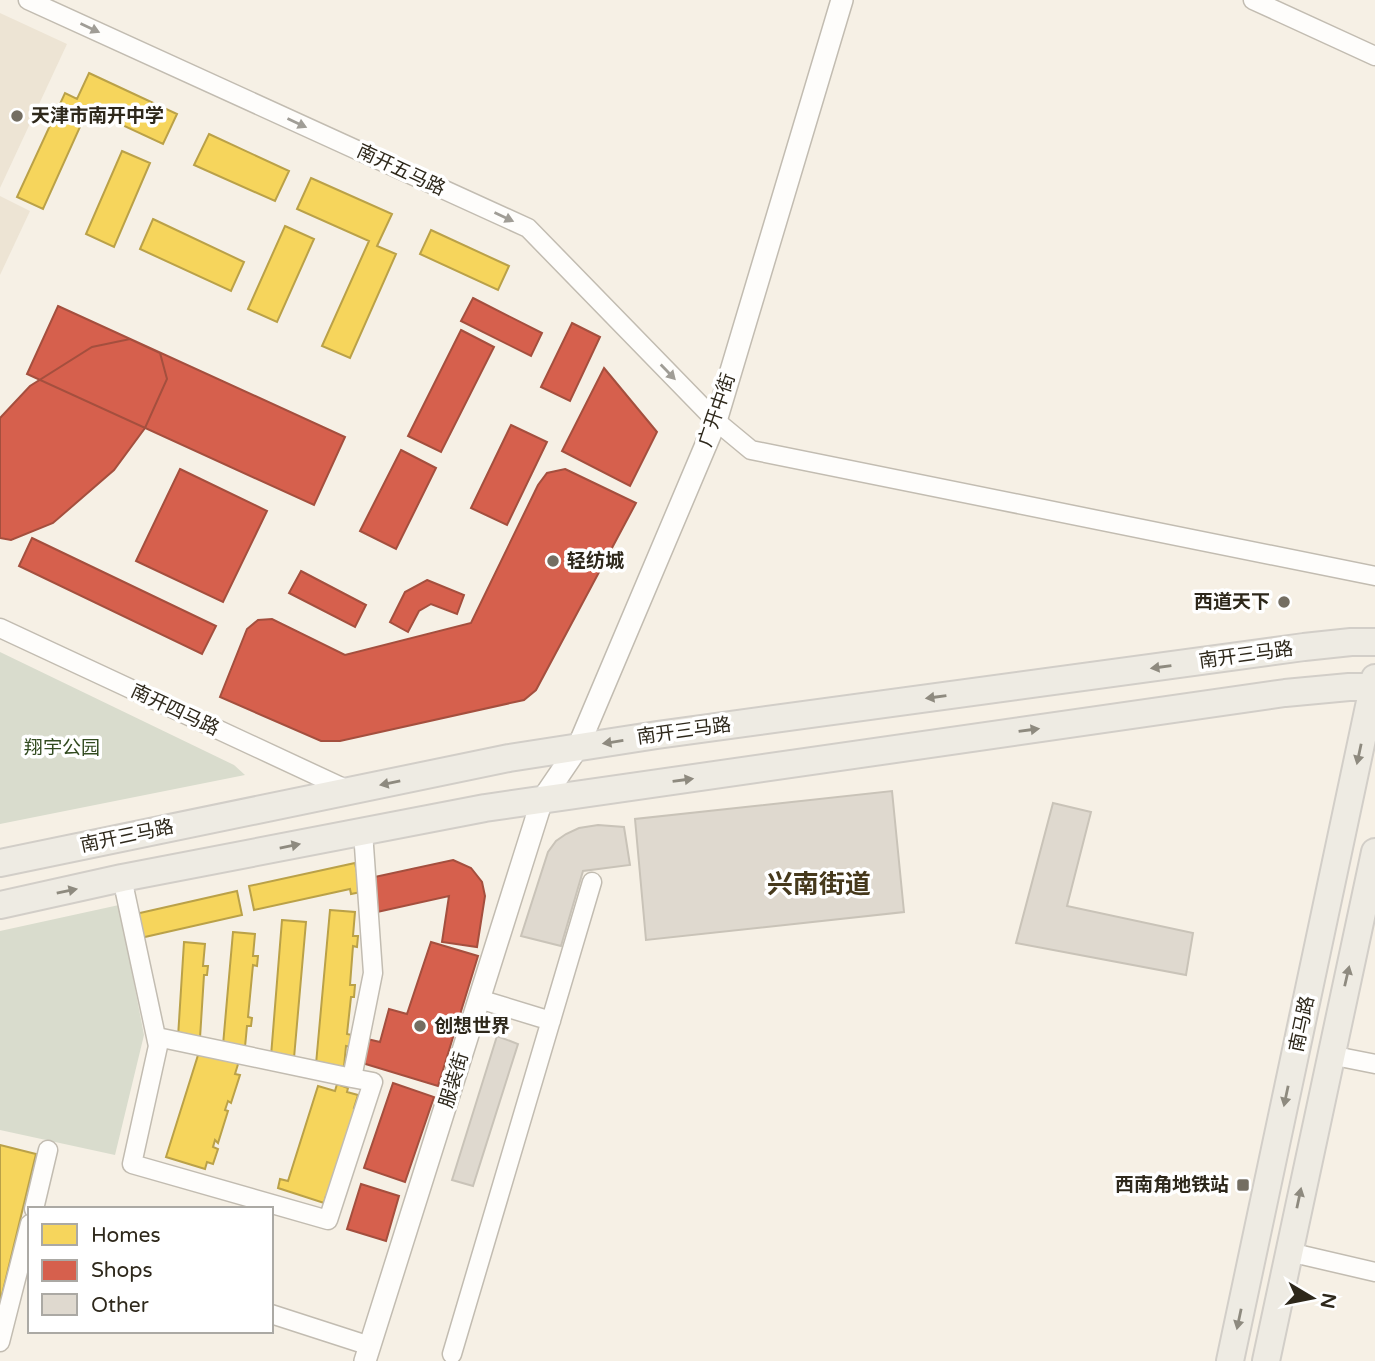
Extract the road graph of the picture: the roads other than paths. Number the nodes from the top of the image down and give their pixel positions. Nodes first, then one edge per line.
1 (28, 0) edge
2 (842, 0) edge
3 (1253, 0) edge
4 (1375, 56) edge
5 (716, 421) junction
6 (1375, 576) edge
7 (0, 628) edge
8 (1375, 642) edge
9 (1374, 684) edge
10 (578, 747) junction
11 (350, 791) junction
12 (542, 800) junction
13 (363, 832) junction
14 (1375, 852) edge
15 (0, 863) edge
16 (122, 878) junction
17 (592, 882) dead end
18 (0, 905) edge
19 (479, 999) junction
20 (551, 1021) junction
21 (156, 1037) junction
22 (1330, 1055) junction
23 (1375, 1064) edge
24 (352, 1077) junction
25 (48, 1150) dead end
26 (34, 1207) edge
27 (28, 1232) edge
28 (1289, 1252) junction
29 (1375, 1272) edge
30 (273, 1315) edge
31 (0, 1342) edge
32 (368, 1354) edge
33 (452, 1354) dead end
34 (1230, 1361) edge
35 (1266, 1361) edge

1 -> 5 street, 南开五马路
2 - 5 street, 广开中街
3 - 4 street
5 - 6 street, 南开五马路
5 - 10 street, 广开中街
7 - 11 street, 南开四马路
8 -> 10 main road, 南开三马路
12 -> 9 main road, 南开三马路
9 -> 34 main road, 南马路
10 -> 11 main road, 南开三马路
10 - 12 street, 广开中街
11 - 15 main road, 南开三马路
12 - 13 main road, 南开三马路
12 - 19 street, 服装街
16 -> 13 main road, 南开三马路
13 - 24 street
22 -> 14 main road, 南马路
18 -> 16 main road, 南开三马路
16 - 21 street
17 - 20 street
19 - 20 street
19 - 32 street, 服装街
20 - 33 street
21 - 24 street
21 - 24 street
22 - 23 street
28 -> 22 main road, 南马路
25 - 26 street
27 - 31 street
28 - 29 street
28 - 35 main road, 南马路
30 - 32 street

